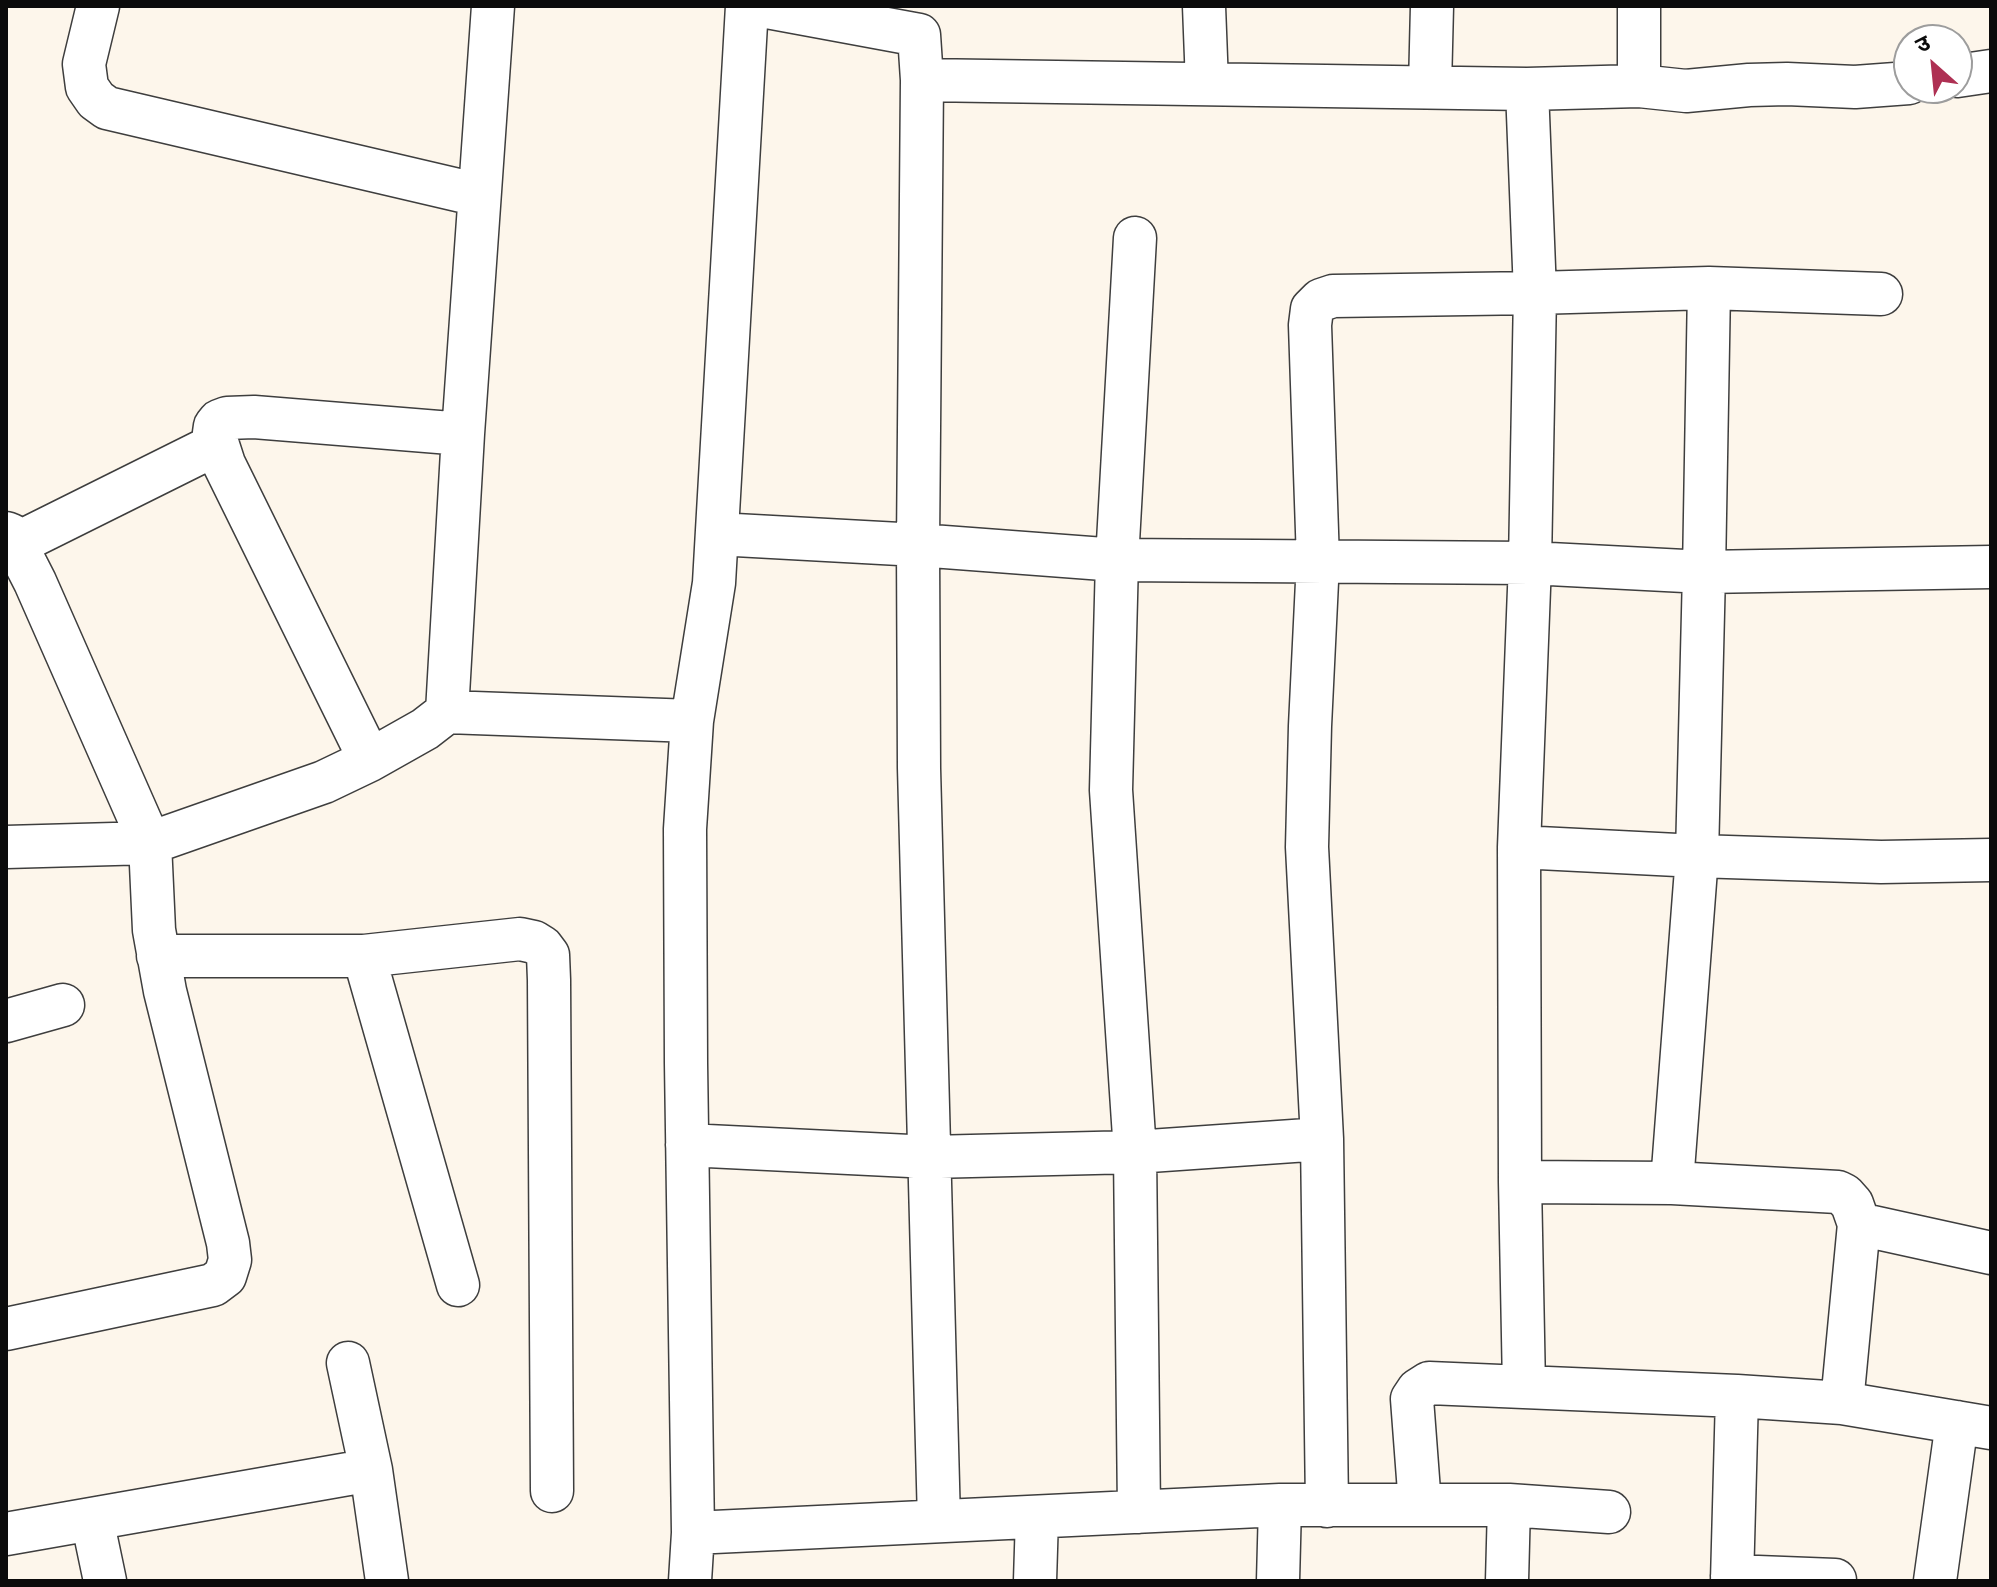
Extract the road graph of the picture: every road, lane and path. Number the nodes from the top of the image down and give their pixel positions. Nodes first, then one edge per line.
1 (98, 6) edge
2 (493, 6) edge
3 (747, 6) edge
4 (762, 6) edge
5 (1204, 6) edge
6 (1432, 6) edge
7 (1639, 6) edge
8 (919, 20) edge
9 (922, 80) junction
10 (1207, 84) junction
11 (1893, 84) edge
12 (1639, 86) junction
13 (1430, 87) junction
14 (1527, 89) junction
15 (479, 195) junction
16 (1135, 238) dead end
17 (1709, 288) junction
18 (1535, 293) junction
19 (1881, 294) dead end
20 (463, 434) junction
21 (217, 444) junction
22 (717, 534) junction
23 (11, 538) edge
24 (918, 545) junction
25 (1117, 560) junction
26 (1318, 561) junction
27 (1530, 563) junction
28 (1991, 567) edge
29 (1704, 572) junction
30 (447, 712) junction
31 (692, 721) junction
32 (370, 760) junction
33 (150, 843) junction
34 (6, 847) edge
35 (1519, 847) junction
36 (1697, 856) junction
37 (1991, 860) edge
38 (158, 956) junction
39 (364, 956) junction
40 (63, 1005) dead end
41 (6, 1021) edge
42 (1322, 1139) junction
43 (687, 1145) junction
44 (1135, 1152) junction
45 (930, 1157) junction
46 (1520, 1182) junction
47 (1672, 1183) junction
48 (1859, 1224) junction
49 (1991, 1253) edge
50 (458, 1285) dead end
51 (6, 1329) edge
52 (348, 1363) dead end
53 (1524, 1387) junction
54 (1737, 1396) junction
55 (1842, 1403) junction
56 (1974, 1425) edge
57 (371, 1470) junction
58 (552, 1491) dead end
59 (1280, 1505) junction
60 (1420, 1505) junction
61 (1509, 1505) junction
62 (1327, 1506) junction
63 (1139, 1512) junction
64 (1609, 1512) dead end
65 (1037, 1517) junction
66 (92, 1519) junction
67 (939, 1521) junction
68 (693, 1533) junction
69 (6, 1534) edge
70 (1732, 1578) edge
71 (1835, 1580) edge
72 (105, 1581) edge
73 (387, 1581) edge
74 (690, 1581) edge
75 (1035, 1581) edge
76 (1278, 1581) edge
77 (1507, 1581) edge
78 (1935, 1581) edge

1 - 15 street
2 - 15 street
3 - 22 street
4 - 8 street
5 - 10 street
6 - 13 street
7 - 12 street
8 - 9 street
9 - 10 street
9 - 24 street
10 - 13 street
11 - 12 street
12 - 14 street
13 - 14 street
14 - 18 street
15 - 20 street
16 - 25 street
17 - 18 street
17 - 19 street
17 - 29 street
18 - 26 street
18 - 27 street
20 - 21 street
20 - 30 street
21 - 23 street
21 - 32 street
22 - 24 street
22 - 31 street
23 - 33 street
24 - 25 street
24 - 45 street
25 - 26 street
25 - 44 street
26 - 27 street
26 - 42 street
27 - 29 street
27 - 35 street
28 - 29 street
29 - 36 street
30 - 31 street
30 - 32 street
31 - 43 street
32 - 33 street
33 - 34 street
33 - 38 street
35 - 36 street
35 - 46 street
36 - 37 street
36 - 47 street
38 - 39 street
38 - 51 street
39 - 50 street
39 - 58 street
40 - 41 street
42 - 44 street
42 - 62 street
43 - 45 street
43 - 68 street
44 - 45 street
44 - 63 street
45 - 67 street
46 - 47 street
46 - 53 street
47 - 48 street
48 - 49 street
48 - 55 street
52 - 57 street
53 - 54 street
53 - 60 street
54 - 55 street
54 - 70 street
55 - 56 street
56 - 78 street
57 - 66 street
57 - 73 street
59 - 62 street
59 - 63 street
59 - 76 street
60 - 61 street
60 - 62 street
61 - 64 street
61 - 77 street
63 - 65 street
65 - 67 street
65 - 75 street
66 - 69 street
66 - 72 street
67 - 68 street
68 - 74 street
70 - 71 street

